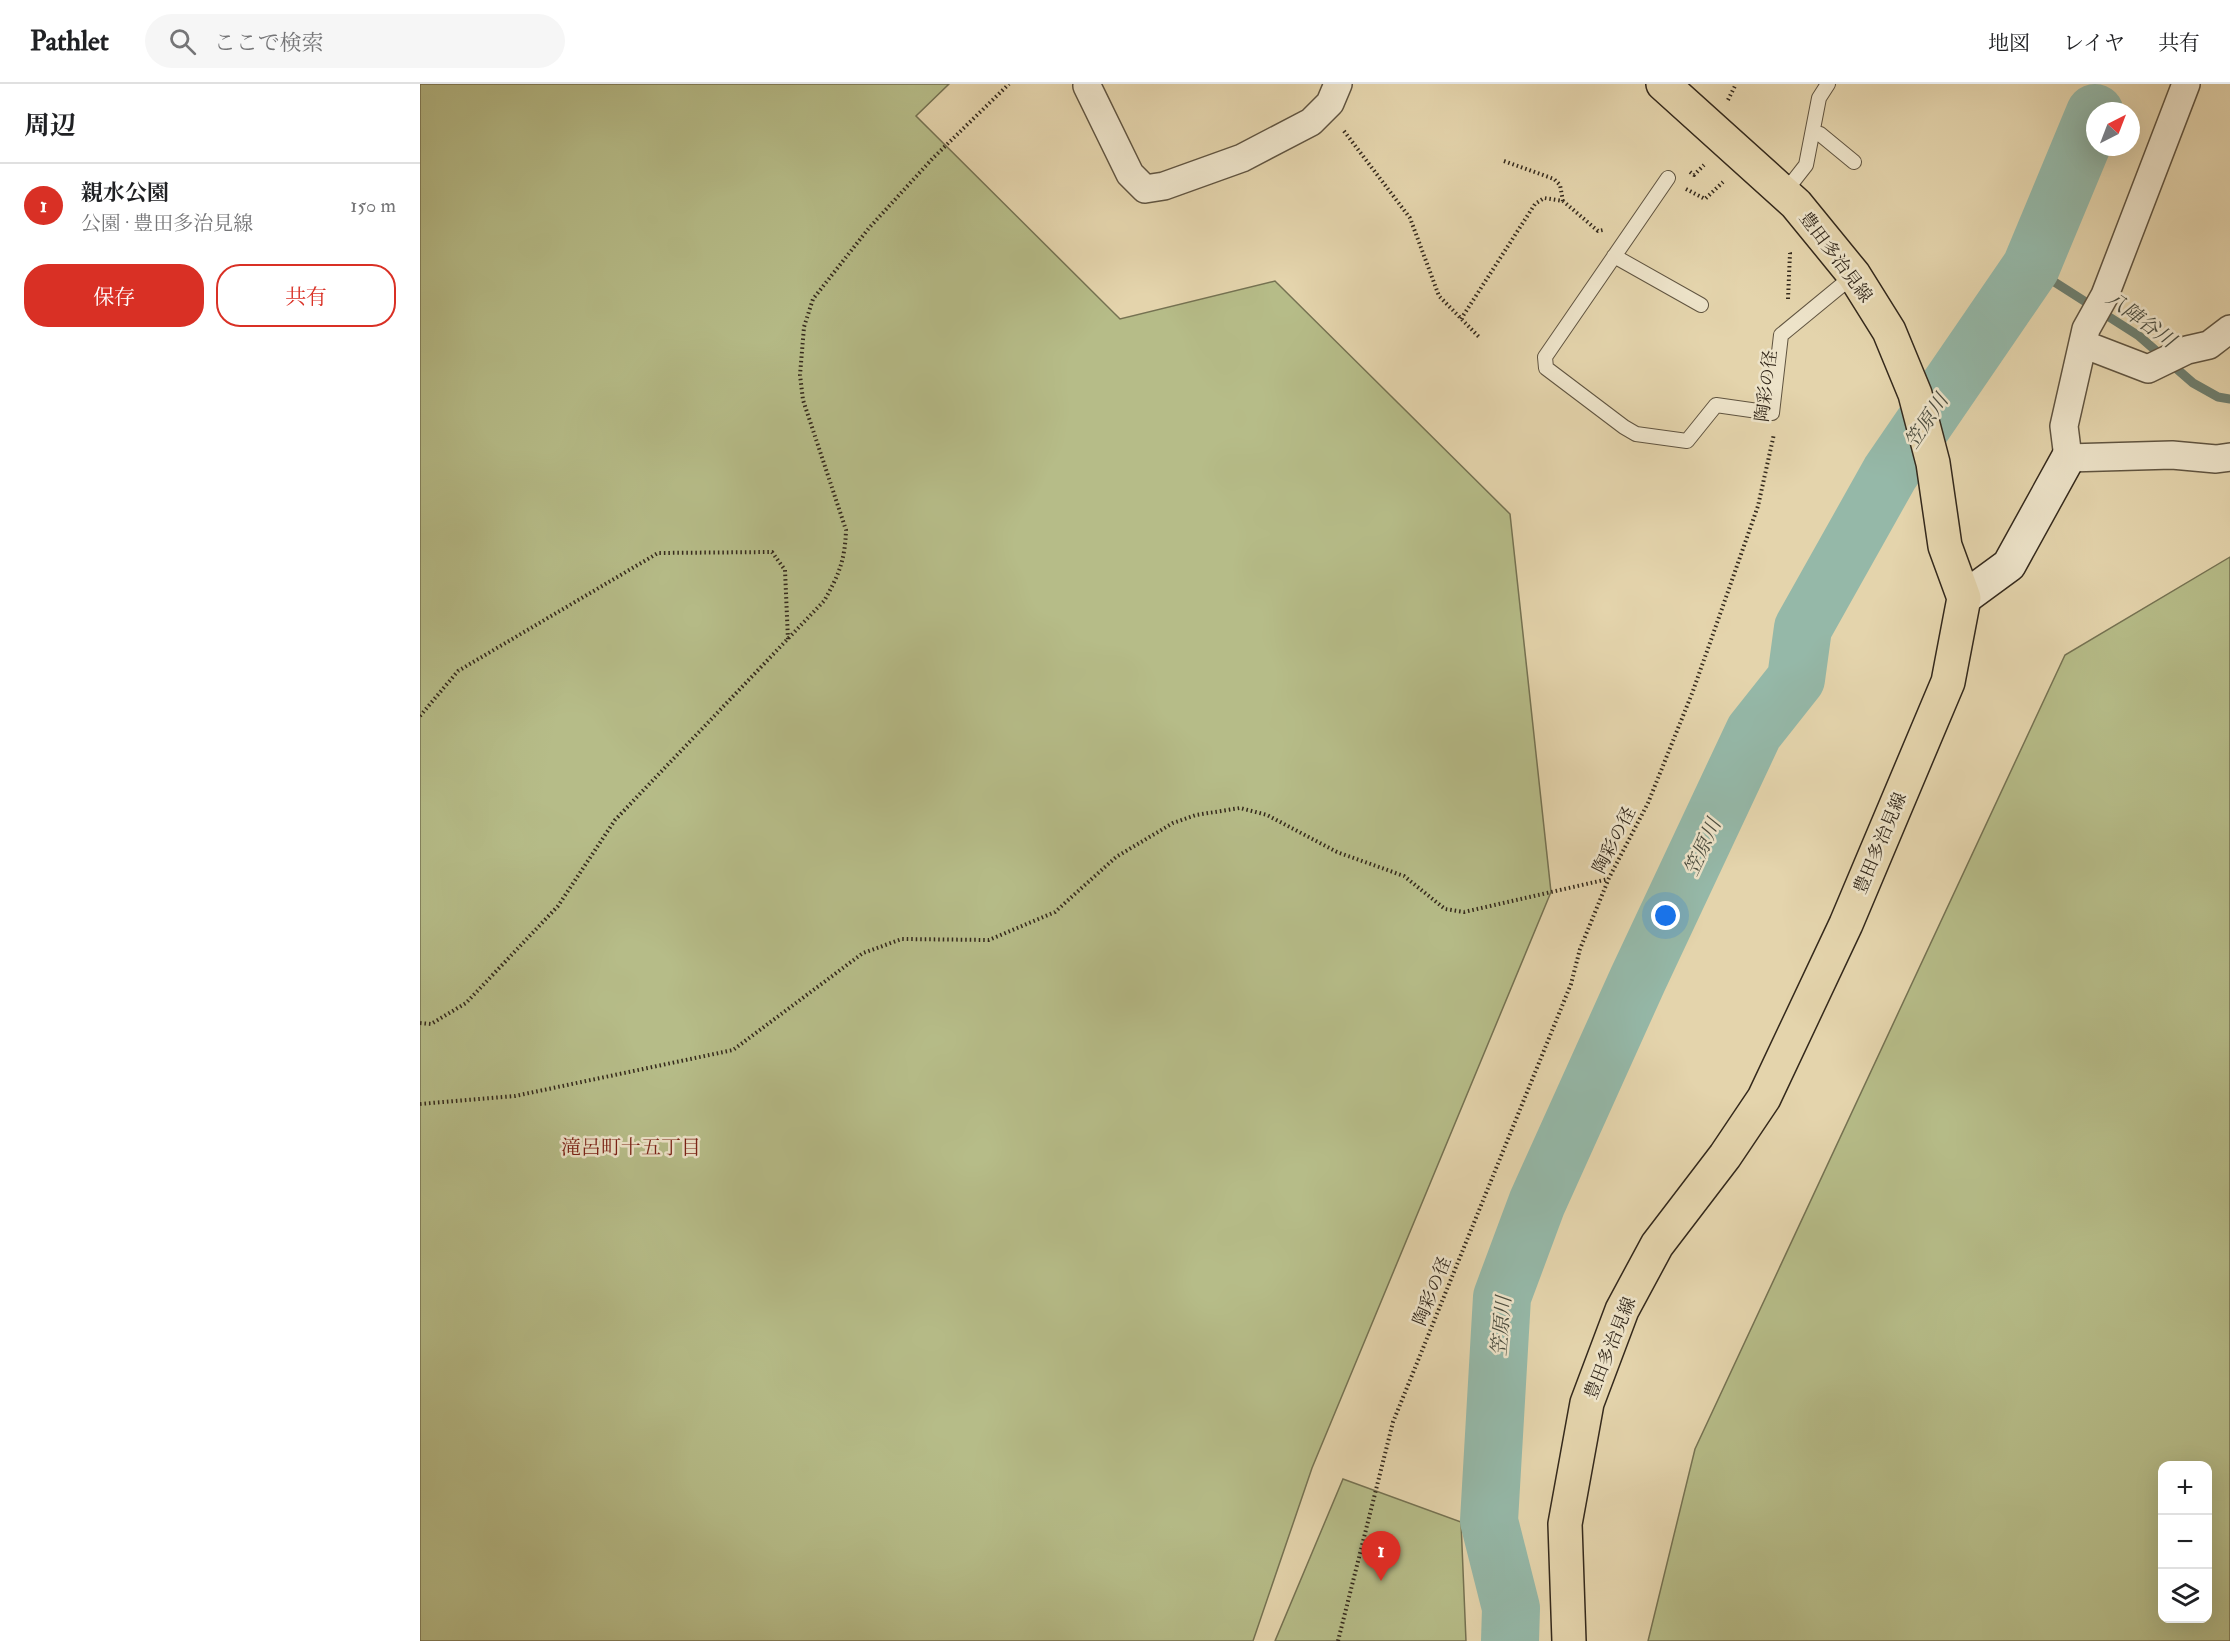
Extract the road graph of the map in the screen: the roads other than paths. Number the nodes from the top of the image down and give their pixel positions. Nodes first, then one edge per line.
1 (1663, 84) edge
2 (1828, 84) edge
3 (2186, 84) edge
4 (1087, 86) dead end
5 (1334, 94) edge
6 (1813, 132) junction
7 (1854, 162) dead end
8 (1668, 178) dead end
9 (1784, 194) junction
10 (1614, 256) junction
11 (1854, 275) junction
12 (1701, 305) dead end
13 (2230, 329) edge
14 (2085, 336) junction
15 (2068, 458) junction
16 (2225, 462) edge
17 (1964, 598) junction
18 (1569, 1641) edge

1 - 9 main road, 豊田多治見線
2 - 6 lane
3 - 14 street
4 - 5 street
6 - 7 lane
6 - 9 lane
8 - 10 lane
9 - 11 main road, 豊田多治見線
10 - 11 lane
10 - 12 lane
11 - 17 main road, 豊田多治見線
13 - 14 street
14 - 15 street
15 - 16 street
15 - 17 street
17 - 18 main road, 豊田多治見線

